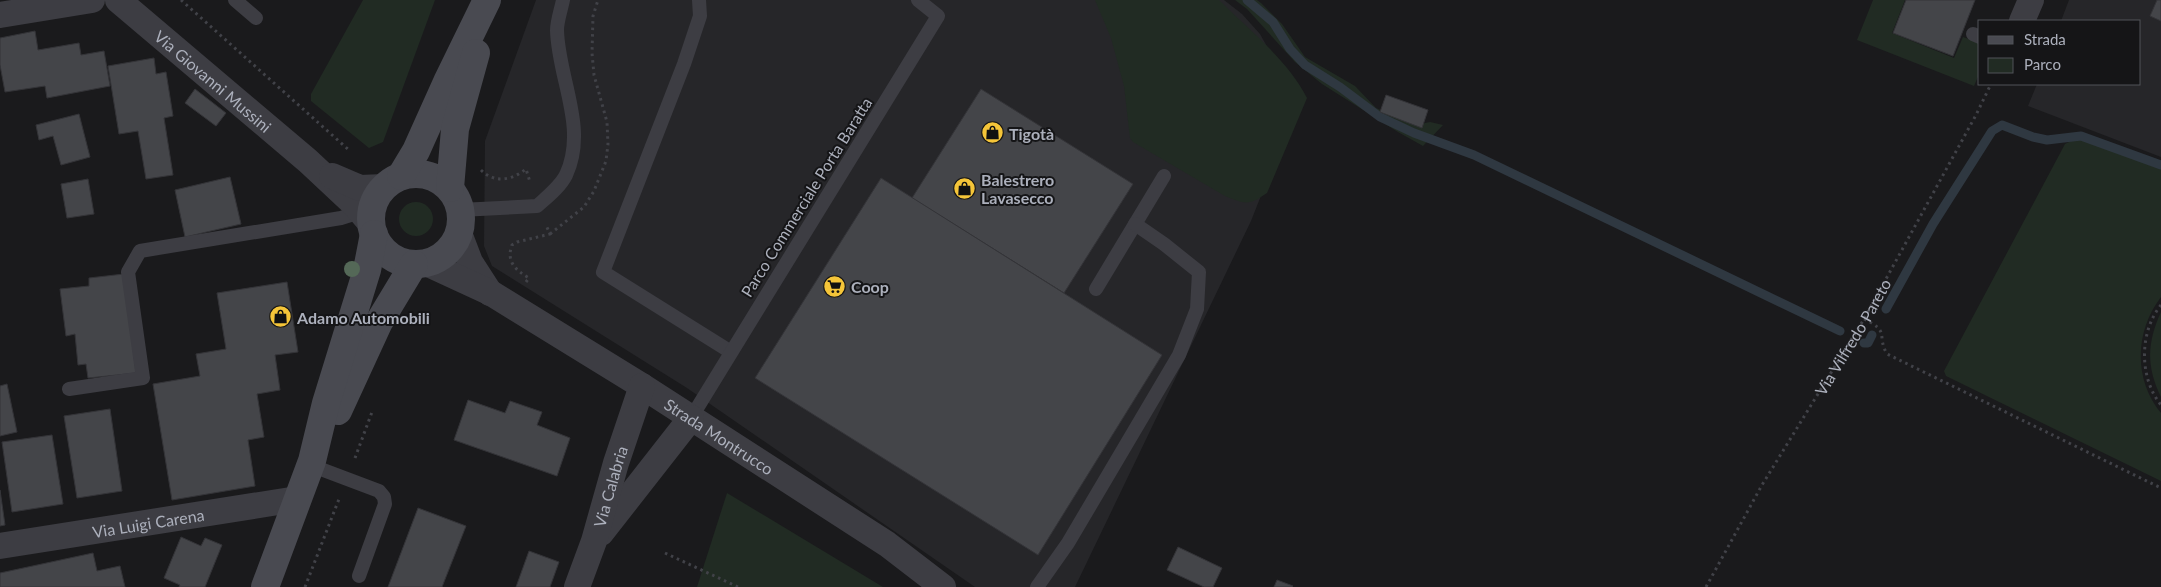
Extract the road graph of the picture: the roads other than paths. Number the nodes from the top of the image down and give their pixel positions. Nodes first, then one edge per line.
1 (92, 0) edge
2 (118, 0) edge
3 (235, 0) edge
4 (487, 0) edge
5 (492, 0) edge
6 (563, 0) edge
7 (699, 0) edge
8 (918, 0) edge
9 (2031, 0) edge
10 (0, 15) edge
11 (256, 18) dead end
12 (2022, 20) edge
13 (1164, 176) dead end
14 (377, 206) junction
15 (456, 210) junction
16 (1135, 224) junction
17 (420, 264) junction
18 (1096, 289) dead end
19 (500, 300) junction
20 (731, 352) junction
21 (642, 386) junction
22 (69, 389) dead end
23 (691, 418) junction
24 (311, 463) junction
25 (298, 499) junction
26 (594, 541) junction
27 (0, 546) edge
28 (360, 576) dead end
29 (264, 587) edge
30 (577, 587) edge
31 (943, 587) edge
32 (1038, 587) edge

1 - 10 street
2 - 14 street, Via Giovanni Mussini
3 - 11 lane
4 - 14 main road
5 - 15 main road
6 - 15 lane
7 - 20 lane
8 - 20 lane, Parco Commerciale Porta Baratta
9 - 12 street
13 - 16 lane
14 - 15 main road
14 - 17 main road
14 - 22 lane
14 - 24 main road
15 - 17 main road
15 - 19 street, Strada Montrucco
16 - 18 lane
16 - 32 lane
17 - 19 street, Strada Montrucco
17 - 24 main road
19 - 21 street, Strada Montrucco
20 - 23 lane, Parco Commerciale Porta Baratta
21 - 23 street, Strada Montrucco
21 - 26 street, Via Calabria
23 - 26 street
23 - 31 street, Strada Montrucco
24 - 25 main road
24 - 28 lane
25 - 27 street, Via Luigi Carena
25 - 29 main road
26 - 30 street, Via Calabria

